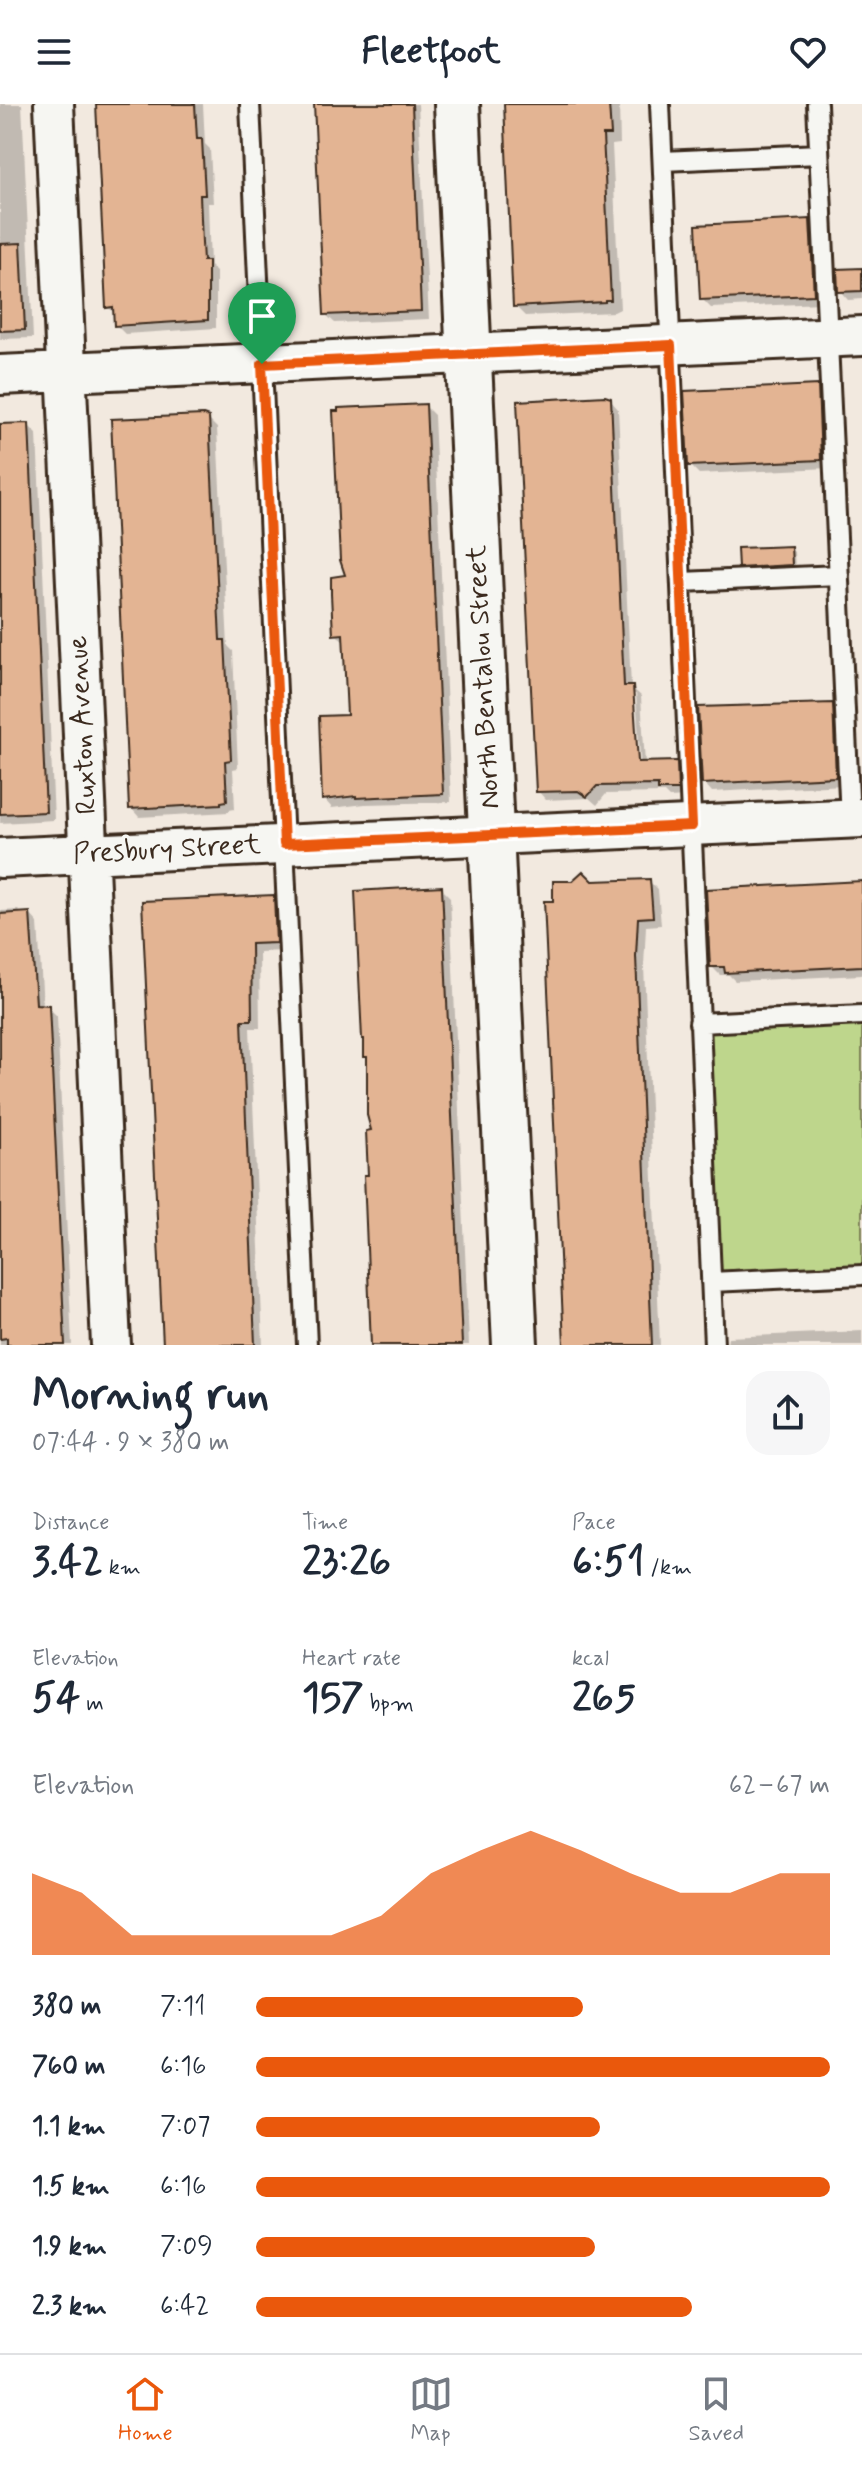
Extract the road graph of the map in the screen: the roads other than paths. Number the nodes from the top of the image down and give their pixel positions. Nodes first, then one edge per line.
1 (54, 104) edge
2 (250, 104) edge
3 (457, 104) edge
4 (660, 104) edge
5 (817, 104) edge
6 (819, 154) junction
7 (663, 161) junction
8 (845, 337) edge
9 (671, 345) junction
10 (469, 354) junction
11 (262, 364) junction
12 (66, 372) junction
13 (0, 375) edge
14 (839, 575) junction
15 (682, 582) junction
16 (856, 818) edge
17 (692, 826) junction
18 (491, 835) junction
19 (284, 844) junction
20 (88, 854) junction
21 (0, 858) edge
22 (862, 1015) edge
23 (699, 1023) junction
24 (862, 1275) edge
25 (711, 1282) junction
26 (111, 1345) edge
27 (307, 1345) edge
28 (515, 1345) edge
29 (714, 1345) edge

1 - 12 street, Ruxton Avenue
2 - 11 lane
3 - 10 street, North Bentalou Street
4 - 7 lane
5 - 6 lane
6 - 7 lane
6 - 8 lane
7 - 9 lane
8 - 9 street
8 - 14 lane
9 - 10 street
9 - 15 lane
10 - 11 street
10 - 18 street, North Bentalou Street
11 - 12 street
11 - 19 lane
12 - 13 street
12 - 20 street, Ruxton Avenue
14 - 15 lane
14 - 16 lane
15 - 17 lane
16 - 17 street, Presbury Street
17 - 18 street, Presbury Street
17 - 23 lane
18 - 19 street, Presbury Street
18 - 28 street, North Bentalou Street
19 - 20 street, Presbury Street
19 - 27 lane
20 - 21 street, Presbury Street
20 - 26 street, Ruxton Avenue
22 - 23 lane
23 - 25 lane
24 - 25 lane
25 - 29 lane

